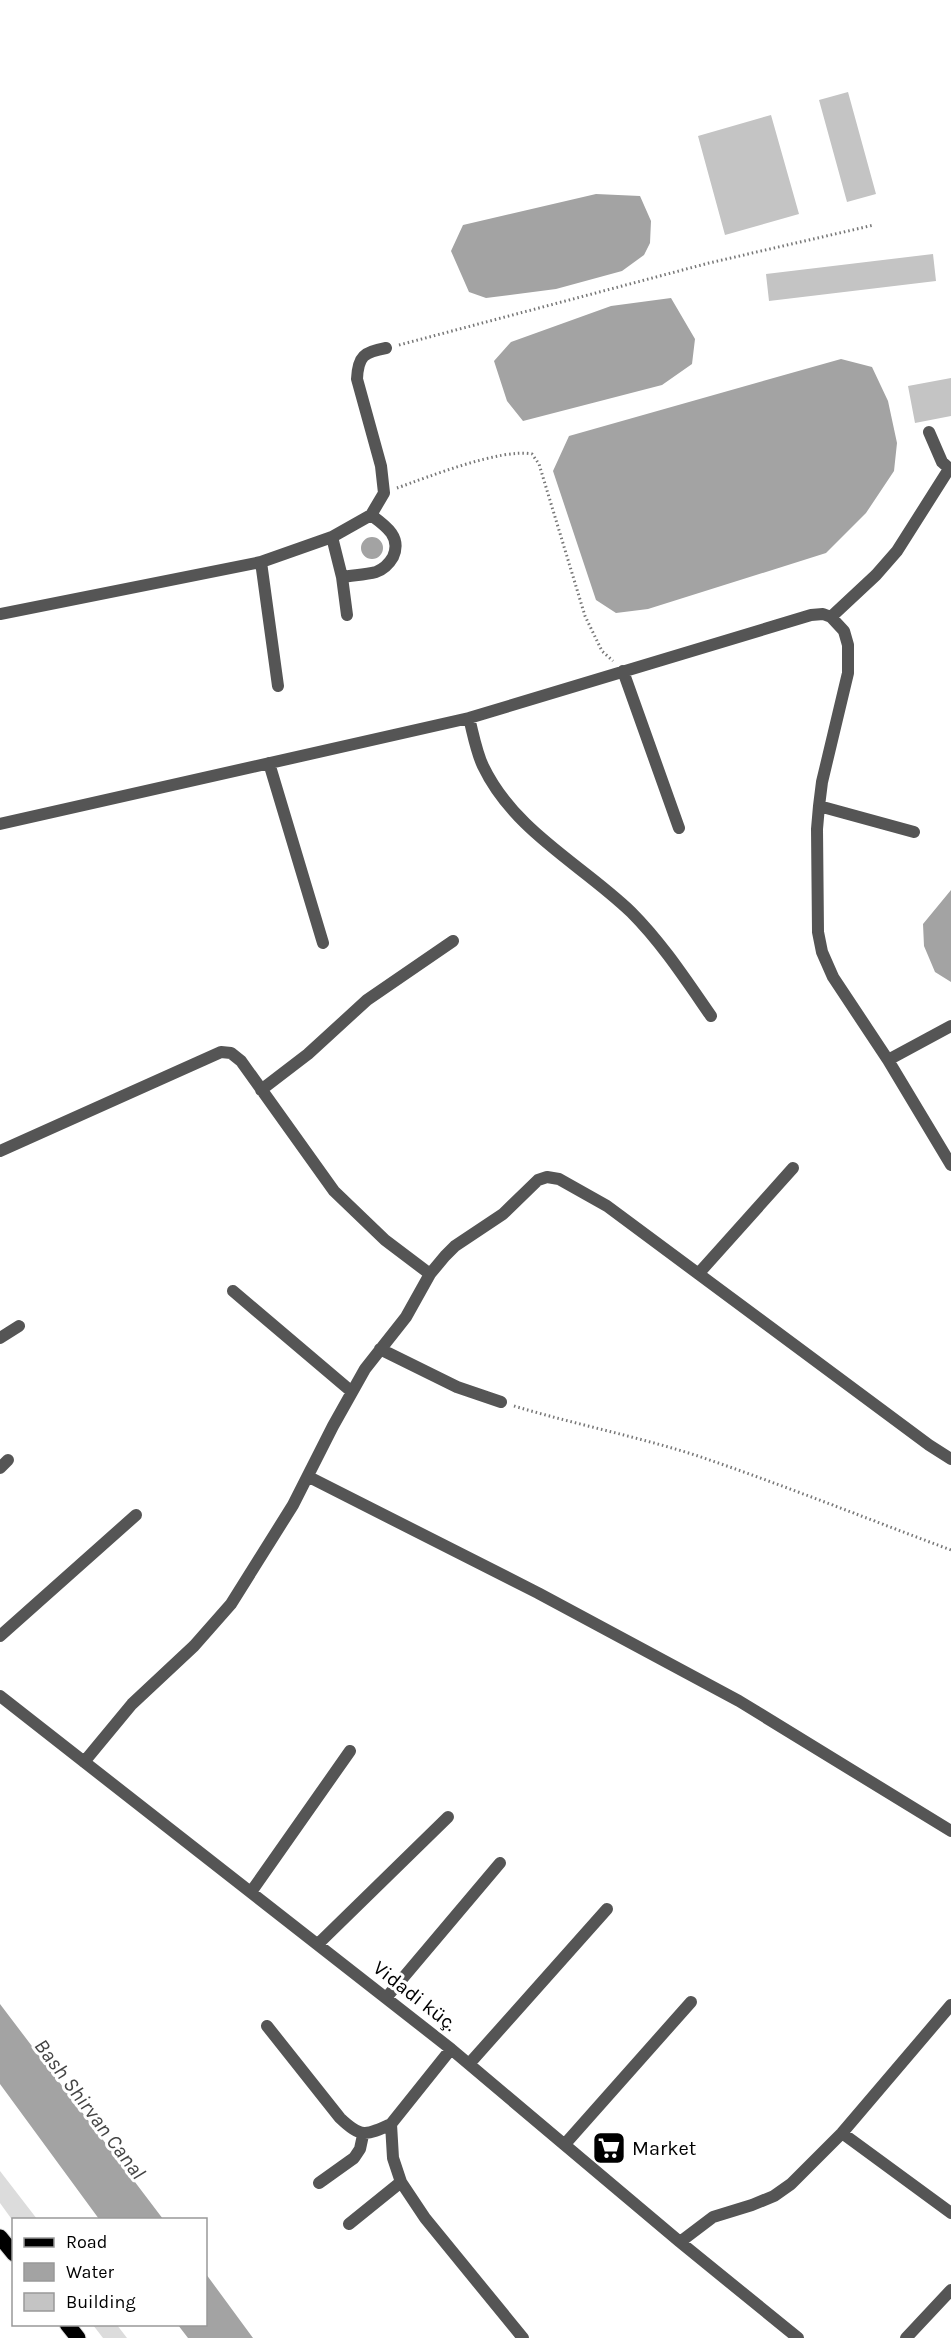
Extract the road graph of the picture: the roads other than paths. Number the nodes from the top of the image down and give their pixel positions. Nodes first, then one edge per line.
1 (386, 348) road end
2 (929, 432) dead end
3 (950, 469) edge
4 (371, 515) junction
5 (332, 537) junction
6 (261, 562) junction
7 (342, 577) junction
8 (0, 614) edge
9 (347, 615) dead end
10 (831, 617) junction
11 (623, 670) junction
12 (278, 686) dead end
13 (469, 718) junction
14 (269, 764) junction
15 (819, 806) junction
16 (0, 824) edge
17 (679, 828) dead end
18 (914, 832) dead end
19 (453, 941) dead end
20 (323, 942) dead end
21 (711, 1016) dead end
22 (951, 1026) edge
23 (888, 1060) junction
24 (261, 1090) junction
25 (0, 1151) edge
26 (951, 1165) edge
27 (793, 1168) dead end
28 (699, 1273) junction
29 (430, 1274) junction
30 (233, 1291) dead end
31 (19, 1326) dead end
32 (0, 1338) edge
33 (380, 1349) junction
34 (352, 1392) junction
35 (501, 1402) road end
36 (951, 1459) edge
37 (309, 1477) junction
38 (136, 1515) dead end
39 (0, 1636) edge
40 (0, 1696) edge
41 (350, 1751) dead end
42 (84, 1762) junction
43 (448, 1817) dead end
44 (951, 1831) edge
45 (500, 1863) dead end
46 (251, 1892) junction
47 (607, 1909) dead end
48 (318, 1944) junction
49 (386, 1998) junction
50 (691, 2002) dead end
51 (951, 2005) edge
52 (267, 2026) dead end
53 (451, 2049) junction
54 (469, 2064) junction
55 (391, 2124) junction
56 (842, 2133) junction
57 (363, 2135) junction
58 (565, 2144) junction
59 (319, 2182) dead end
60 (401, 2182) junction
61 (951, 2213) edge
62 (349, 2224) dead end
63 (0, 2237) edge
64 (680, 2242) junction
65 (12, 2252) edge
66 (951, 2290) edge
67 (68, 2326) edge
68 (78, 2338) edge
69 (524, 2338) edge
70 (798, 2338) edge
71 (906, 2338) edge

1 - 4 street
2 - 3 street
3 - 10 street
4 - 5 street
4 - 7 street
5 - 6 street
5 - 7 street
6 - 8 street
6 - 12 street
7 - 9 street
10 - 11 street
10 - 15 street
11 - 13 street
11 - 17 street
13 - 14 street
13 - 21 street
14 - 16 street
14 - 20 street
15 - 18 street
15 - 23 street
19 - 24 street
22 - 23 street
23 - 26 street
24 - 25 street
24 - 29 street
27 - 28 street
28 - 29 street
28 - 36 street
29 - 33 street
30 - 34 street
31 - 32 street
33 - 34 street
33 - 35 street
34 - 37 street
37 - 42 street
37 - 44 street
38 - 39 street
40 - 42 street, Vidadi küç.
41 - 46 street
42 - 46 street, Vidadi küç.
43 - 48 street
45 - 49 street
46 - 48 street, Vidadi küç.
47 - 54 street
48 - 49 street, Vidadi küç.
49 - 53 street, Vidadi küç.
50 - 58 street
51 - 56 street
52 - 57 street
53 - 54 street, Vidadi küç.
53 - 55 street
54 - 58 street, Vidadi küç.
55 - 57 street
55 - 60 street
56 - 61 street
56 - 64 street
57 - 59 street
58 - 64 street, Vidadi küç.
60 - 62 street
60 - 69 street
63 - 65 main road
64 - 70 street, Vidadi küç.
66 - 71 street
67 - 68 main road

